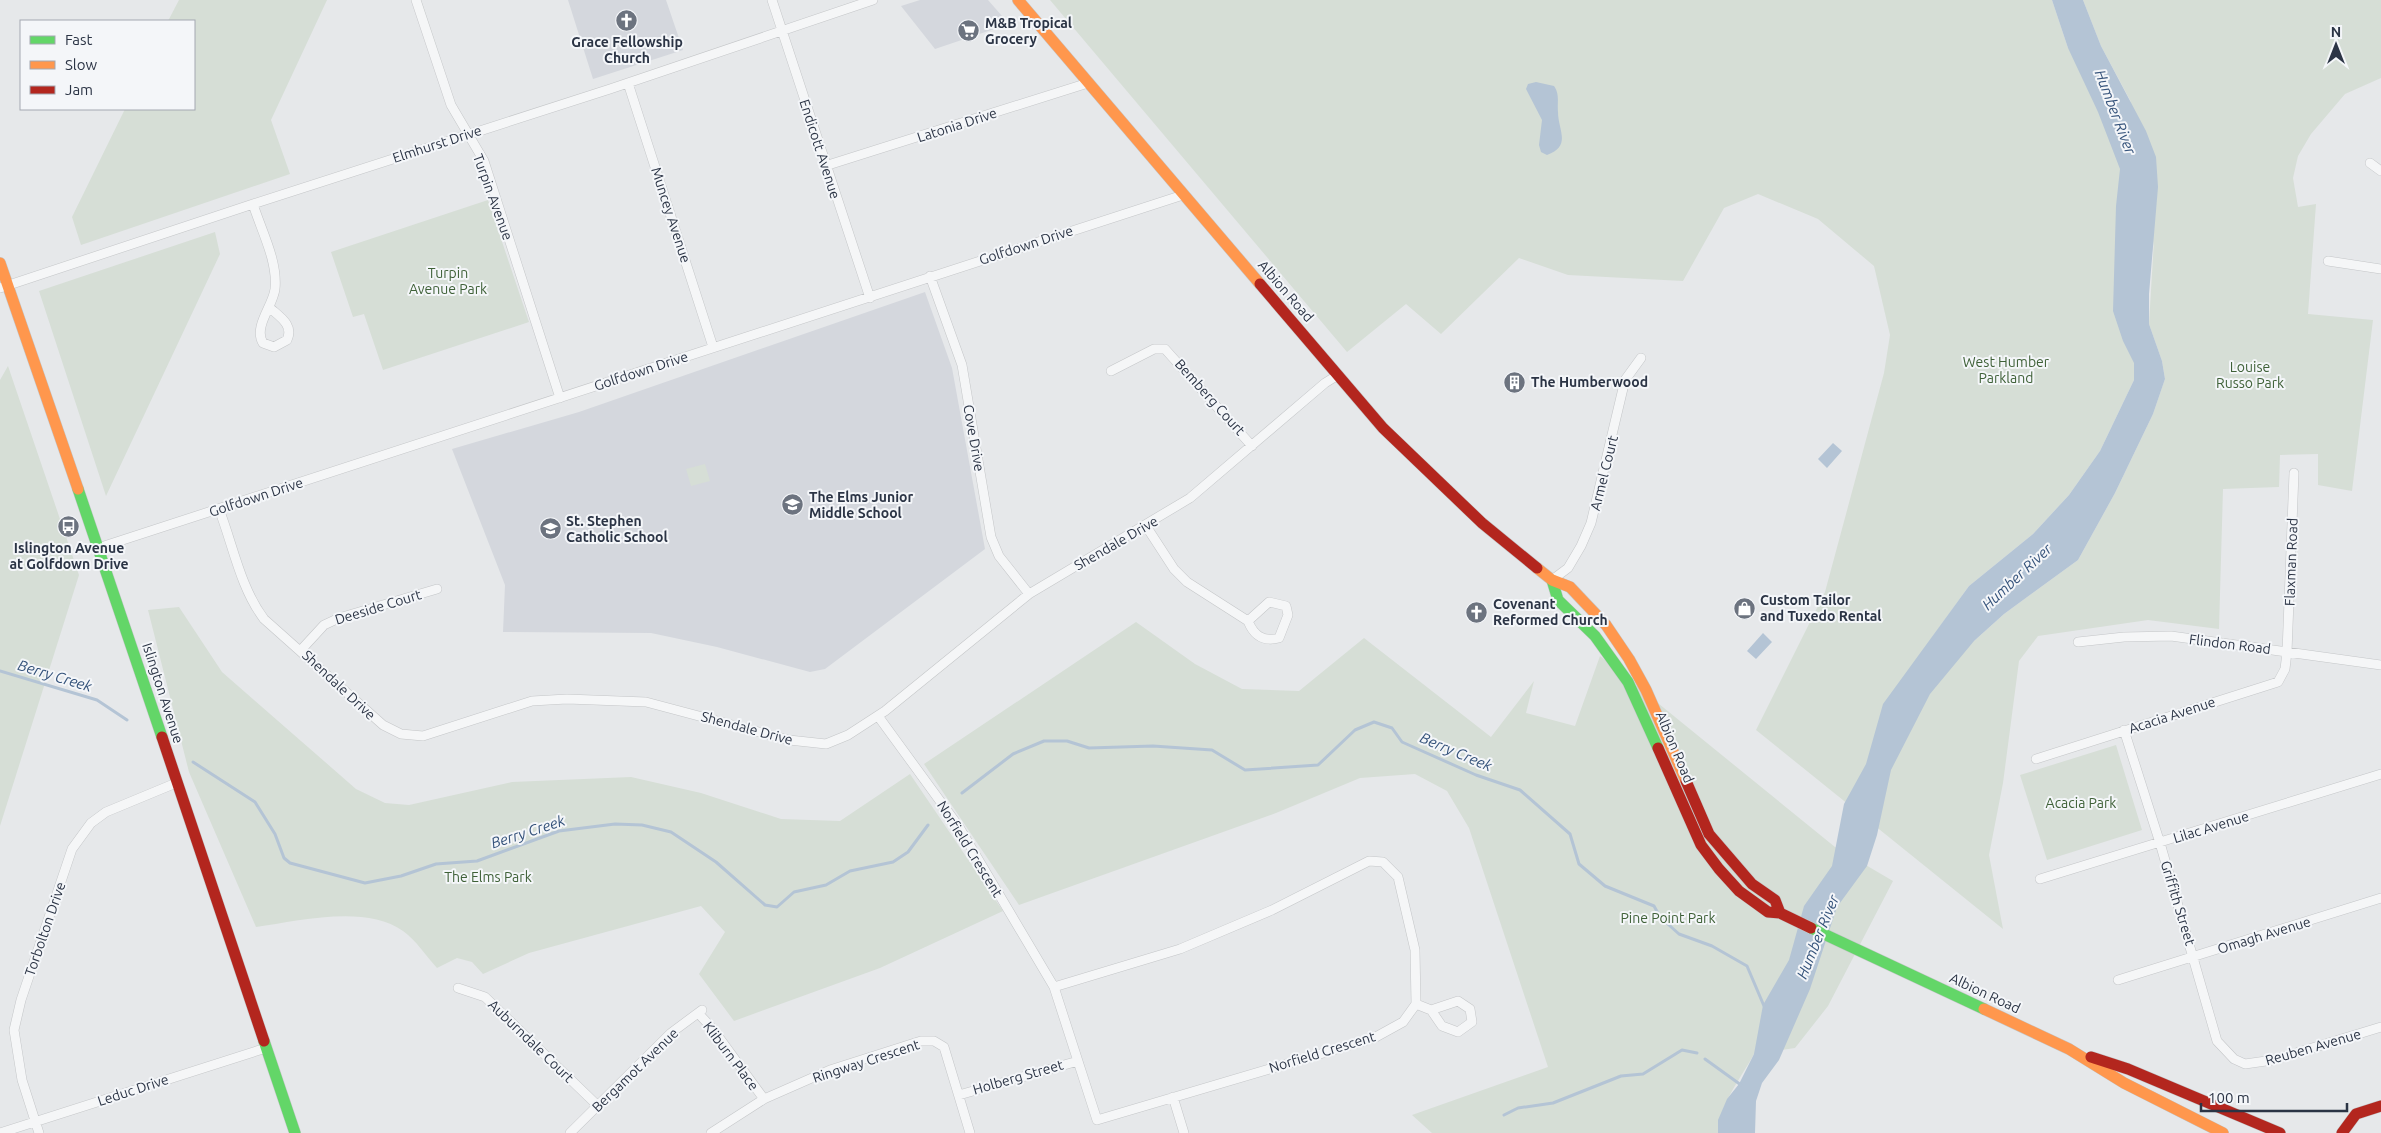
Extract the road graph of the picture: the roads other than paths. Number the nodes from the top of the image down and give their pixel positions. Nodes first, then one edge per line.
1 (416, 0) edge
2 (772, 0) edge
3 (873, 0) edge
4 (1018, 0) edge
5 (782, 30) junction
6 (628, 83) junction
7 (1088, 83) junction
8 (468, 134) junction
9 (2370, 163) dead end
10 (825, 166) junction
11 (2381, 170) edge
12 (1183, 195) junction
13 (253, 204) junction
14 (2328, 261) dead end
15 (0, 263) edge
16 (2381, 269) edge
17 (930, 276) junction
18 (4, 287) edge
19 (870, 298) junction
20 (270, 308) dead end
21 (713, 348) junction
22 (1641, 358) dead end
23 (1111, 371) dead end
24 (1338, 375) junction
25 (560, 398) junction
26 (1252, 446) junction
27 (2294, 473) dead end
28 (219, 509) junction
29 (1146, 526) junction
30 (98, 548) junction
31 (1552, 580) junction
32 (437, 588) dead end
33 (1029, 594) junction
34 (1248, 621) junction
35 (2078, 642) dead end
36 (302, 650) junction
37 (2287, 652) junction
38 (2381, 665) edge
39 (878, 716) junction
40 (2124, 730) junction
41 (2036, 760) dead end
42 (2381, 774) edge
43 (176, 784) junction
44 (2160, 843) junction
45 (2040, 879) dead end
46 (2381, 898) edge
47 (1780, 913) junction
48 (2194, 957) junction
49 (2118, 980) dead end
50 (1054, 987) junction
51 (458, 988) dead end
52 (1416, 1004) junction
53 (1431, 1010) dead end
54 (700, 1012) joint
55 (2381, 1027) edge
56 (266, 1048) junction
57 (2069, 1050) junction
58 (1078, 1061) junction
59 (2245, 1064) joint
60 (958, 1094) junction
61 (1173, 1097) junction
62 (764, 1099) junction
63 (597, 1105) junction
64 (2381, 1106) edge
65 (35, 1121) junction
66 (2214, 1131) edge
67 (0, 1133) edge
68 (39, 1133) edge
69 (295, 1133) edge
70 (570, 1133) edge
71 (711, 1133) edge
72 (970, 1133) edge
73 (1184, 1133) edge
74 (2223, 1133) edge
75 (2280, 1133) edge
76 (2342, 1133) edge

1 - 8 street, Turpin Avenue
2 - 5 street, Endicott Avenue
3 - 5 street, Elmhurst Drive
4 - 7 main road, Albion Road
5 - 6 street, Elmhurst Drive
5 - 10 street, Endicott Avenue
6 - 8 street, Elmhurst Drive
6 - 21 street, Muncey Avenue
7 - 10 street, Latonia Drive
7 - 12 main road, Albion Road
8 - 13 street, Elmhurst Drive
8 - 25 street, Turpin Avenue
9 - 11 street
10 - 19 street, Endicott Avenue
12 - 17 street, Golfdown Drive
12 - 24 main road, Albion Road
13 - 18 street, Elmhurst Drive
13 - 20 street
14 - 16 street
15 - 18 main road, Islington Avenue
17 - 19 street, Golfdown Drive
17 - 33 street, Cove Drive
18 - 30 main road, Islington Avenue
19 - 21 street, Golfdown Drive
21 - 25 street, Golfdown Drive
22 - 31 street, Armel Court
23 - 26 street, Bemberg Court
24 - 26 street, Shendale Drive
24 - 31 main road, Albion Road
25 - 28 street, Golfdown Drive
26 - 29 street, Shendale Drive
27 - 37 street, Flaxman Road
28 - 30 street, Golfdown Drive
28 - 36 street, Shendale Drive
29 - 33 street, Shendale Drive
29 - 34 street
30 - 43 main road, Islington Avenue
31 - 47 main road, Albion Road
31 - 47 main road, Albion Road
32 - 36 street, Deeside Court
33 - 39 street, Shendale Drive
34 - 34 street
35 - 37 street, Flindon Road
36 - 39 street, Shendale Drive
37 - 38 street, Flindon Road
37 - 40 street, Acacia Avenue
39 - 50 street, Norfield Crescent
40 - 41 street, Acacia Avenue
40 - 44 street, Griffith Street
42 - 44 street, Lilac Avenue
43 - 56 main road, Islington Avenue
43 - 65 street, Torbolton Drive
44 - 45 street, Lilac Avenue
44 - 48 street, Griffith Street
46 - 48 street, Omagh Avenue
47 - 57 main road, Albion Road
48 - 49 street, Omagh Avenue
48 - 59 street, Griffith Street
50 - 52 street
50 - 58 street, Norfield Crescent
51 - 63 street, Auburndale Court
52 - 53 street
52 - 61 street, Norfield Crescent
54 - 62 street, Kliburn Place
54 - 63 street, Bergamot Avenue
55 - 59 street, Reuben Avenue
56 - 65 street, Leduc Drive
56 - 69 main road, Islington Avenue
57 - 66 main road, Albion Road
57 - 75 main road, Albion Road
58 - 60 street, Holberg Street
58 - 61 street, Norfield Crescent
60 - 62 street, Ringway Crescent
60 - 72 street, Ringway Crescent
61 - 73 street
62 - 71 street, Ringway Crescent
63 - 70 street, Bergamot Avenue
64 - 76 main road
65 - 67 street, Leduc Drive
65 - 68 street, Torbolton Drive
66 - 74 main road, Albion Road

